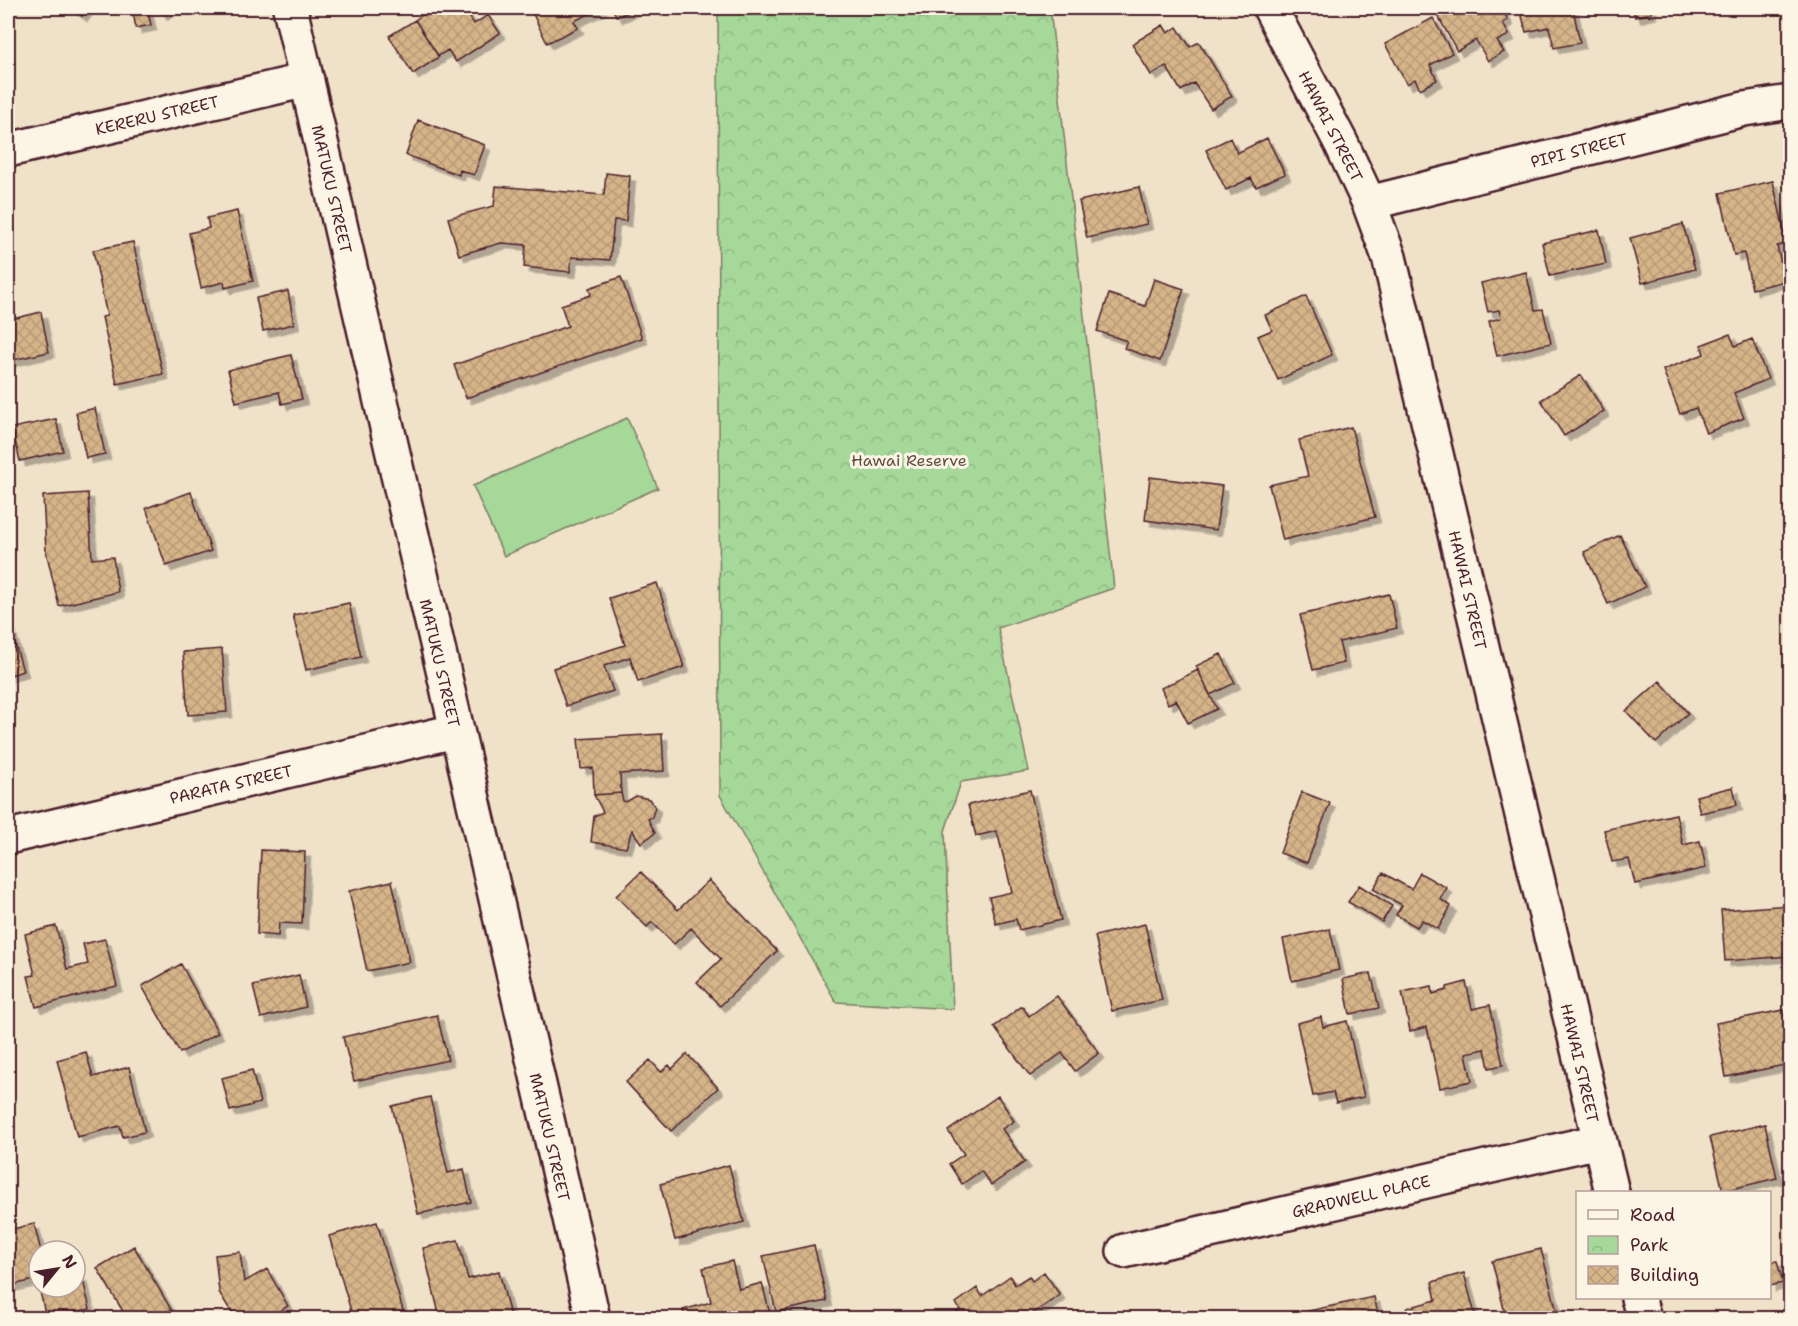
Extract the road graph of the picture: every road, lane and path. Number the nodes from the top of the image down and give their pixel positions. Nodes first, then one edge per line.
1 (290, 8) edge
2 (1269, 8) edge
3 (307, 80) junction
4 (1791, 102) edge
5 (8, 150) edge
6 (1368, 203) junction
7 (455, 731) junction
8 (8, 837) edge
9 (1599, 1141) junction
10 (1612, 1191) edge
11 (1124, 1251) dead end
12 (1638, 1299) edge
13 (593, 1318) edge
14 (1644, 1318) edge

1 - 3 street, MATUKU STREET
2 - 6 street, HAWAI STREET
3 - 5 street, KERERU STREET
3 - 7 street, MATUKU STREET
4 - 6 street, PIPI STREET
6 - 9 street, HAWAI STREET
7 - 8 street, PARATA STREET
7 - 13 street, MATUKU STREET
9 - 10 street, HAWAI STREET
9 - 11 street, GRADWELL PLACE
12 - 14 street

